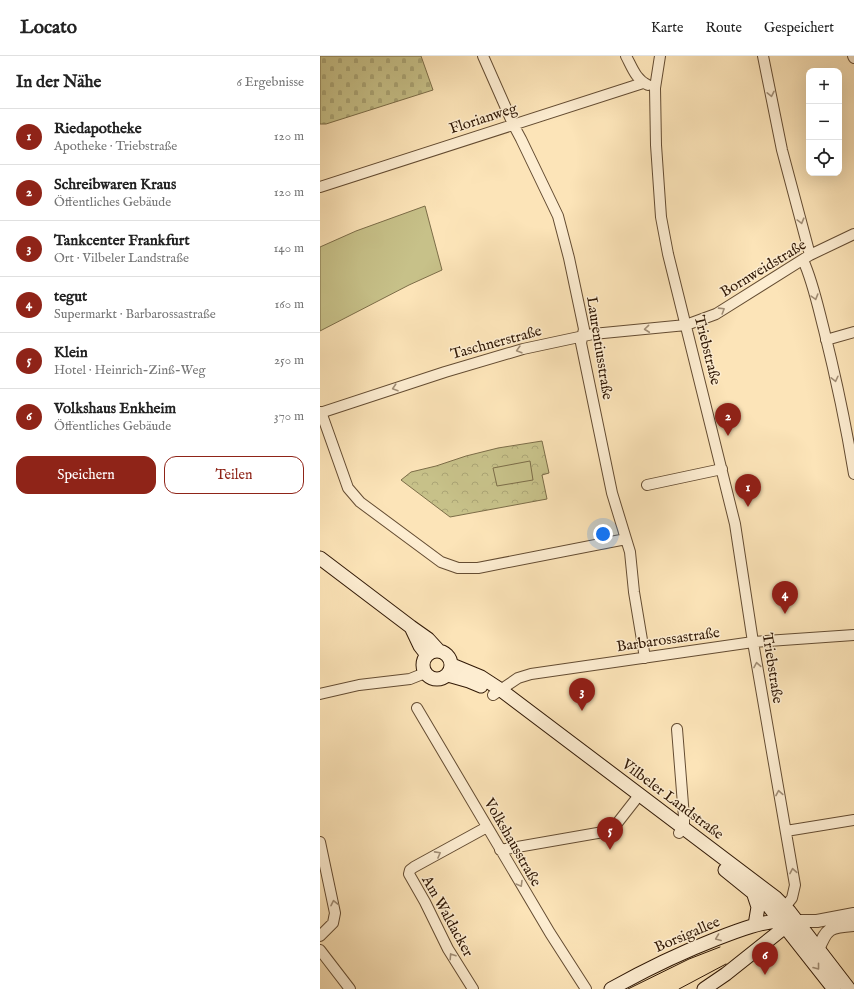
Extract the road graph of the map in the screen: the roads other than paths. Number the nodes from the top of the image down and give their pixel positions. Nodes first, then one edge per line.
1 (483, 56) edge
2 (626, 56) edge
3 (660, 56) edge
4 (763, 56) edge
5 (643, 83) junction
6 (655, 88) junction
7 (513, 124) junction
8 (320, 187) edge
9 (854, 234) edge
10 (806, 258) junction
11 (686, 325) junction
12 (854, 332) edge
13 (582, 336) junction
14 (826, 340) junction
15 (321, 412) edge
16 (850, 429) edge
17 (722, 469) junction
18 (854, 474) edge
19 (647, 485) dead end
20 (626, 539) junction
21 (320, 558) edge
22 (854, 635) edge
23 (753, 642) junction
24 (433, 653) junction
25 (645, 658) junction
26 (450, 670) junction
27 (425, 674) junction
28 (497, 692) junction
29 (320, 694) edge
30 (417, 708) dead end
31 (677, 729) dead end
32 (638, 797) junction
33 (854, 820) edge
34 (487, 827) junction
35 (682, 830) junction
36 (786, 831) junction
37 (320, 842) edge
38 (500, 850) junction
39 (752, 892) junction
40 (787, 918) junction
41 (851, 920) edge
42 (755, 925) junction
43 (320, 936) edge
44 (320, 950) edge
45 (818, 950) junction
46 (350, 989) edge
47 (473, 989) edge
48 (586, 989) edge
49 (611, 989) edge
50 (704, 989) edge
51 (834, 989) edge
52 (848, 989) edge

1 - 7 street, Laurentiusstraße
2 - 5 street
3 - 6 street, Triebstraße
4 -> 10 street
5 - 6 street
5 - 7 street, Florianweg
6 - 11 street, Triebstraße
7 - 8 street, Florianweg
7 - 13 street, Laurentiusstraße
9 - 10 street, Bornweidstraße
11 -> 10 street, Bornweidstraße
10 -> 14 street
11 -> 13 street, Taschnerstraße
11 - 17 street, Triebstraße
12 - 14 street
13 -> 15 street, Taschnerstraße
13 - 20 street, Laurentiusstraße
14 -> 16 street
15 - 20 street
16 - 18 street
17 - 19 street
17 - 23 street, Triebstraße
20 - 25 street, Laurentiusstraße
21 - 24 main road, Vilbeler Landstraße
22 - 23 street, Barbarossastraße
23 - 25 street, Barbarossastraße
36 -> 23 street, Triebstraße
24 - 26 main road, Vilbeler Landstraße
24 - 27 main road
25 - 28 street, Barbarossastraße
26 - 27 main road
26 - 28 main road, Vilbeler Landstraße
27 - 29 street
28 - 32 main road, Vilbeler Landstraße
30 - 34 street, Volkshausstraße
31 - 35 street
32 - 35 main road, Vilbeler Landstraße
32 - 38 street
33 - 36 street
34 - 38 street, Volkshausstraße
47 -> 34 street, Am Waldacker
35 - 39 main road, Vilbeler Landstraße
35 - 40 main road, Vilbeler Landstraße
40 -> 36 street, Triebstraße
43 -> 37 street
38 -> 48 street, Volkshausstraße
39 - 40 main road, Vilbeler Landstraße
39 - 42 main road
40 - 41 street
40 - 42 main road, Borsigallee
40 - 45 main road, Vilbeler Landstraße
40 - 50 main road
40 -> 51 main road, Vilbeler Landstraße
41 - 45 street
42 -> 49 main road, Borsigallee
44 - 46 street
45 - 52 main road, Vilbeler Landstraße

